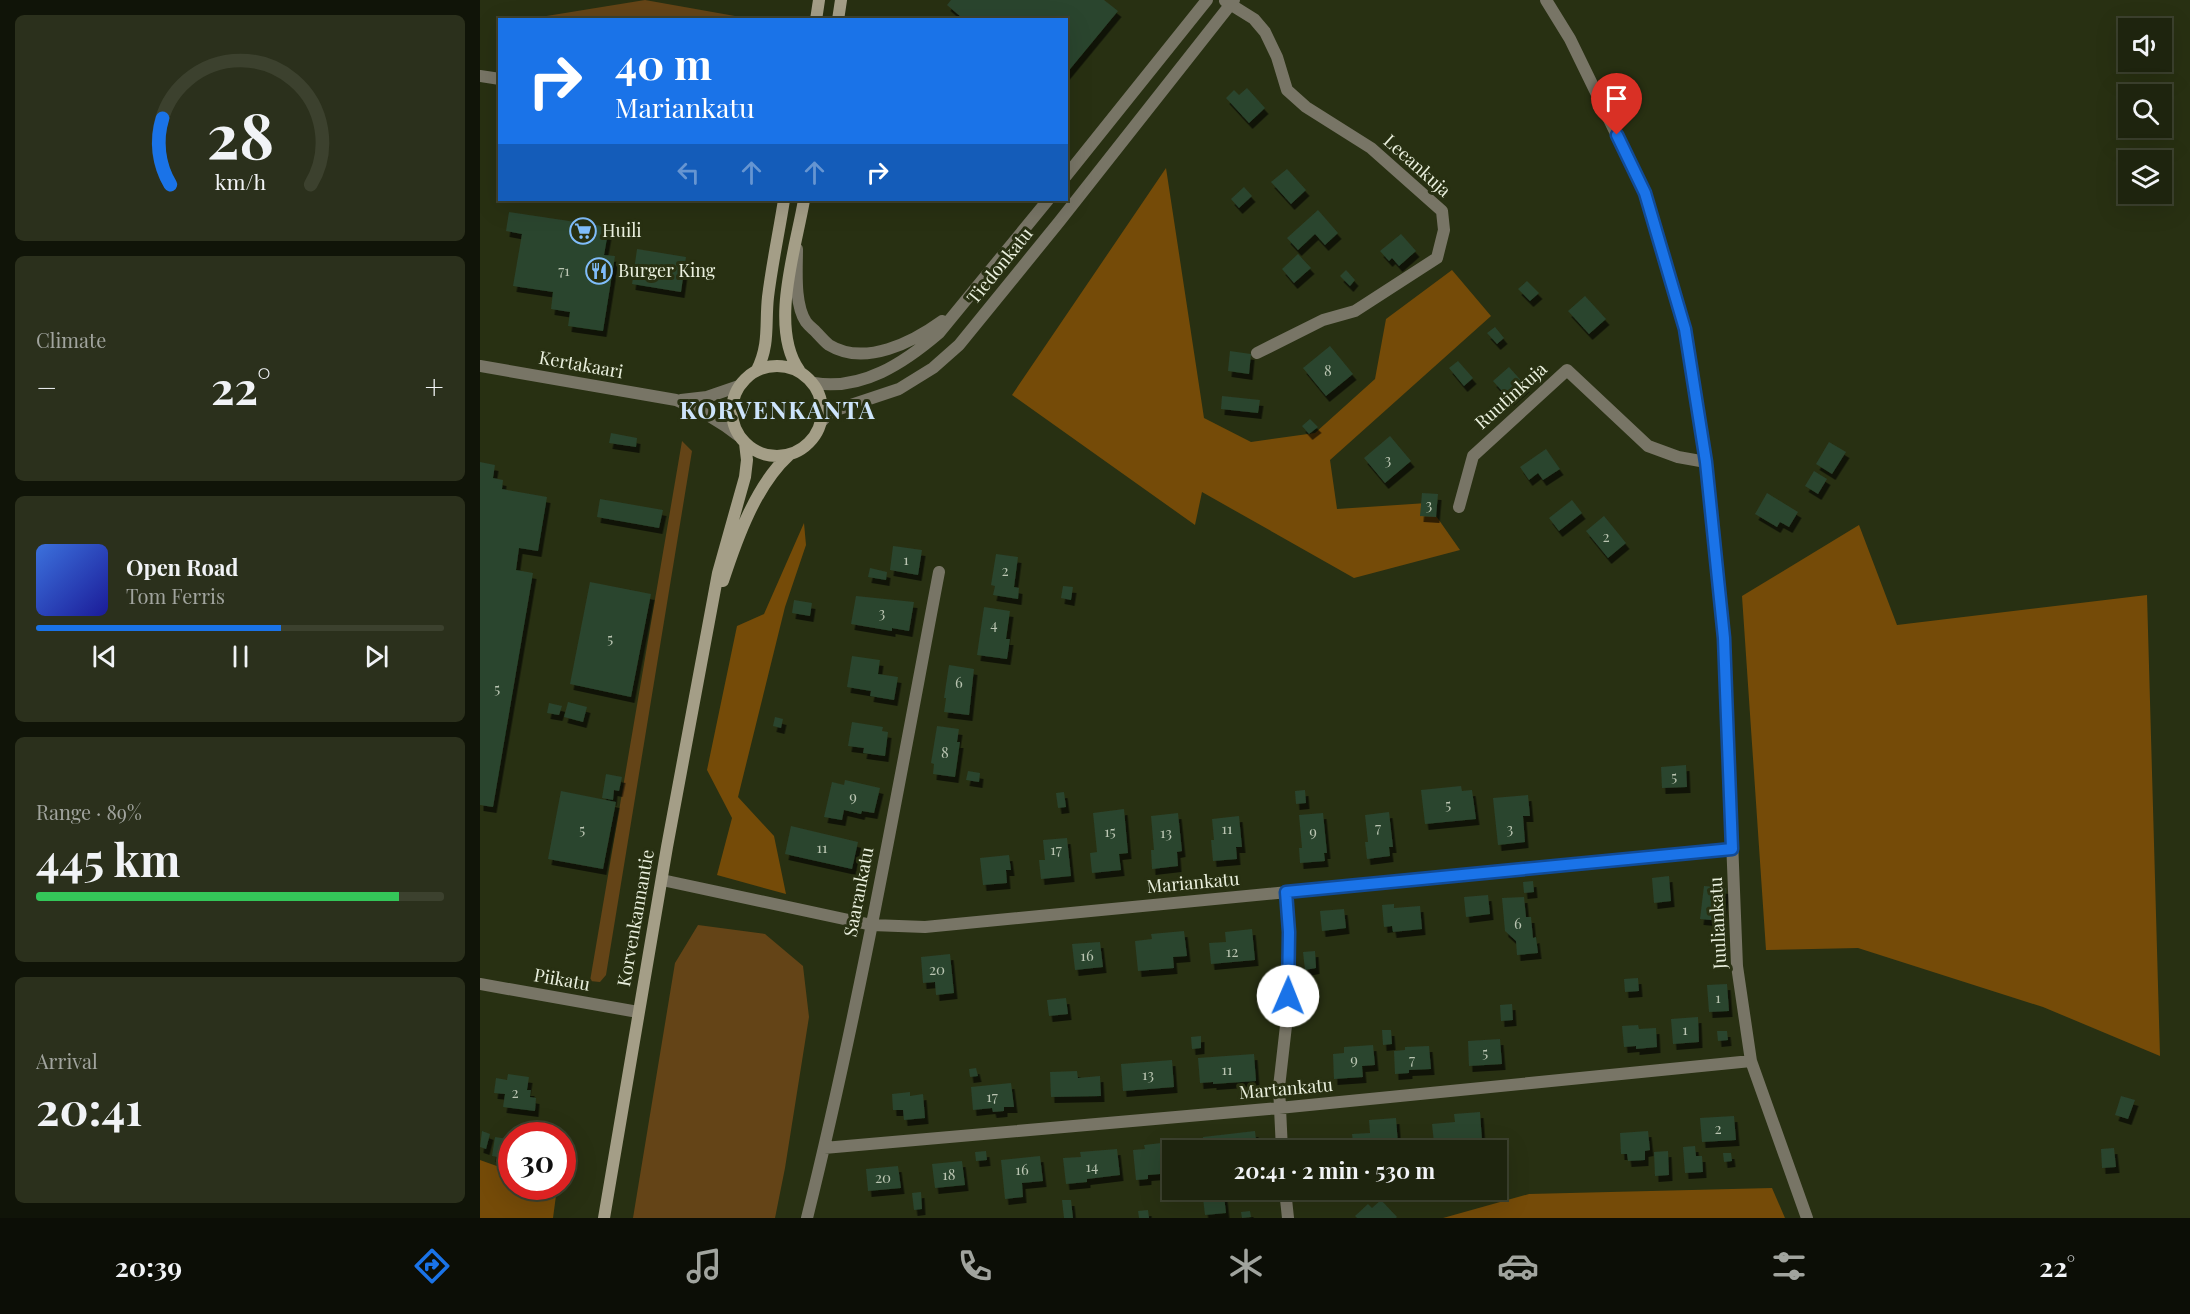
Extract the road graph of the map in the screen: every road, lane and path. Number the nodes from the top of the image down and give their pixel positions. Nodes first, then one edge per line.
1 (819, 0) edge
2 (841, 0) edge
3 (1207, 0) edge
4 (1546, 0) edge
5 (1230, 1) edge
6 (816, 18) edge
7 (838, 18) edge
8 (480, 76) edge
9 (498, 79) edge
10 (1068, 174) edge
11 (784, 201) edge
12 (804, 201) edge
13 (1047, 201) edge
14 (797, 240) junction
15 (960, 308) junction
16 (1257, 353) dead end
17 (480, 366) edge
18 (757, 370) junction
19 (799, 370) junction
20 (814, 383) junction
21 (739, 386) junction
22 (676, 400) junction
23 (822, 421) junction
24 (742, 439) junction
25 (789, 455) junction
26 (1706, 462) junction
27 (1459, 507) dead end
28 (939, 572) dead end
29 (710, 625) junction
30 (1732, 849) junction
31 (662, 880) junction
32 (1286, 892) junction
33 (872, 925) junction
34 (480, 984) edge
35 (638, 1012) junction
36 (1751, 1061) junction
37 (1279, 1108) junction
38 (1281, 1140) edge
39 (824, 1148) junction
40 (1286, 1200) edge
41 (604, 1218) edge
42 (807, 1218) edge
43 (1287, 1218) edge
44 (1807, 1218) edge

1 - 6 main road
2 - 7 main road
3 - 10 street
4 - 26 street, Juuliankatu
5 - 16 street, Leeankuja
5 - 23 street, Tiedonkatu
8 - 9 street
11 - 18 main road
12 - 14 main road
13 - 15 street, Tiedonkatu
14 - 15 street, Tiedonkatu
14 - 19 main road
15 - 20 street, Tiedonkatu
17 - 22 street, Kertakaari
18 - 19 main road
18 - 21 main road
19 - 20 main road
20 - 23 main road
21 - 22 street, Kertakaari
21 - 24 main road
22 - 24 street, Kertakaari
23 - 25 main road
24 - 25 main road
24 - 29 main road, Korvenkannantie
25 - 29 main road, Korvenkannantie
26 - 27 street, Ruutinkuja
26 - 30 street, Juuliankatu
28 - 33 street, Saarankatu
29 - 31 main road, Korvenkannantie
30 - 32 street, Mariankatu
30 - 36 street, Juuliankatu
31 - 33 street, Mariankatu
31 - 35 main road, Korvenkannantie
32 - 33 street, Mariankatu
32 - 37 street
33 - 39 street, Saarankatu
34 - 35 street, Piikatu
35 - 41 main road, Korvenkannantie
36 - 37 street, Martankatu
36 - 44 street, Juuliankatu
37 - 38 street
37 - 39 street, Martankatu
39 - 42 street, Saarankatu
40 - 43 street

